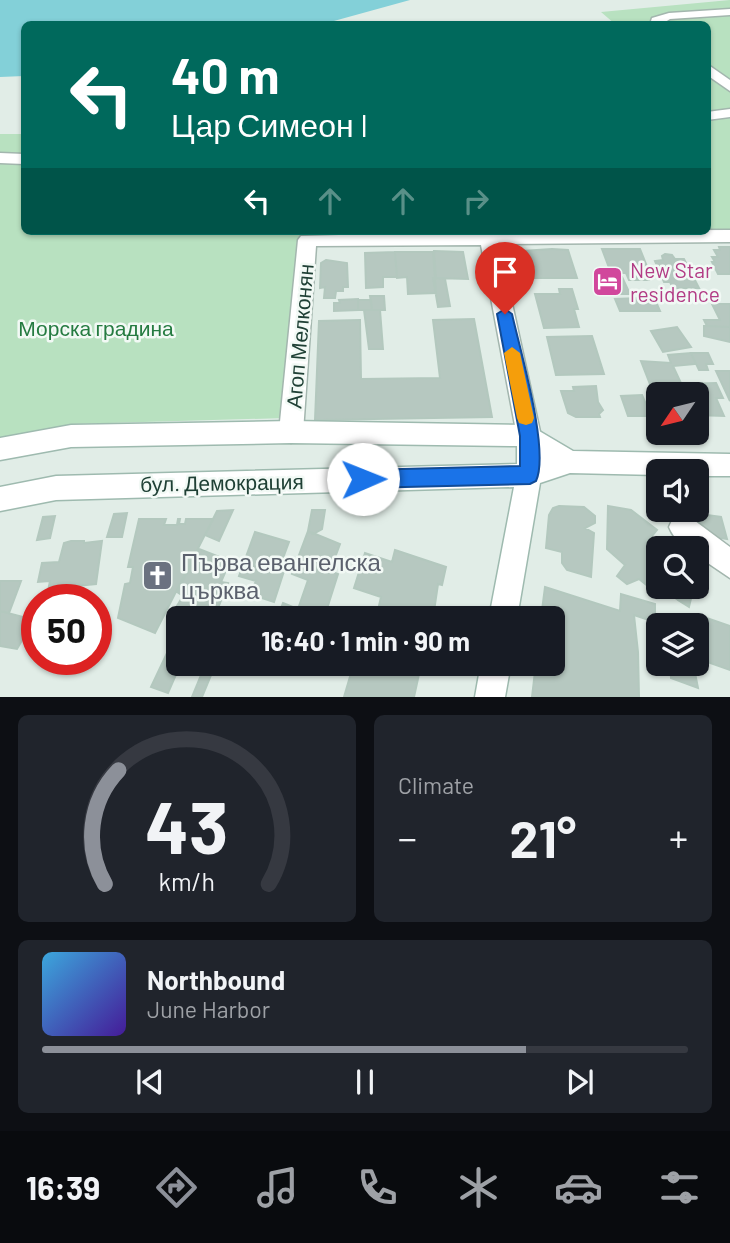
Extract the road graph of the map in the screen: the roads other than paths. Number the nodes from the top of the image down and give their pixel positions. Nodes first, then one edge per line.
1 (730, 12) edge
2 (656, 21) edge
3 (711, 71) edge
4 (730, 87) edge
5 (730, 113) edge
6 (711, 115) edge
7 (0, 158) edge
8 (21, 159) edge
9 (730, 236) edge
10 (489, 237) junction
11 (291, 432) junction
12 (529, 436) junction
13 (0, 449) edge
14 (570, 462) junction
15 (730, 465) edge
16 (530, 475) junction
17 (0, 499) edge
18 (682, 527) dead end
19 (730, 564) edge
20 (505, 606) edge
21 (494, 676) edge
22 (490, 697) edge

1 - 2 street
3 - 4 street
5 - 6 street
7 - 8 street
9 - 10 street
10 - 11 street, Агоп Мелконян
10 - 12 street
11 - 12 street
11 - 13 street
12 - 14 street
12 - 16 street
14 - 15 street
14 - 16 street, бул. Демокрация
16 - 17 street, бул. Демокрация
16 - 20 street
18 - 19 street
21 - 22 street

